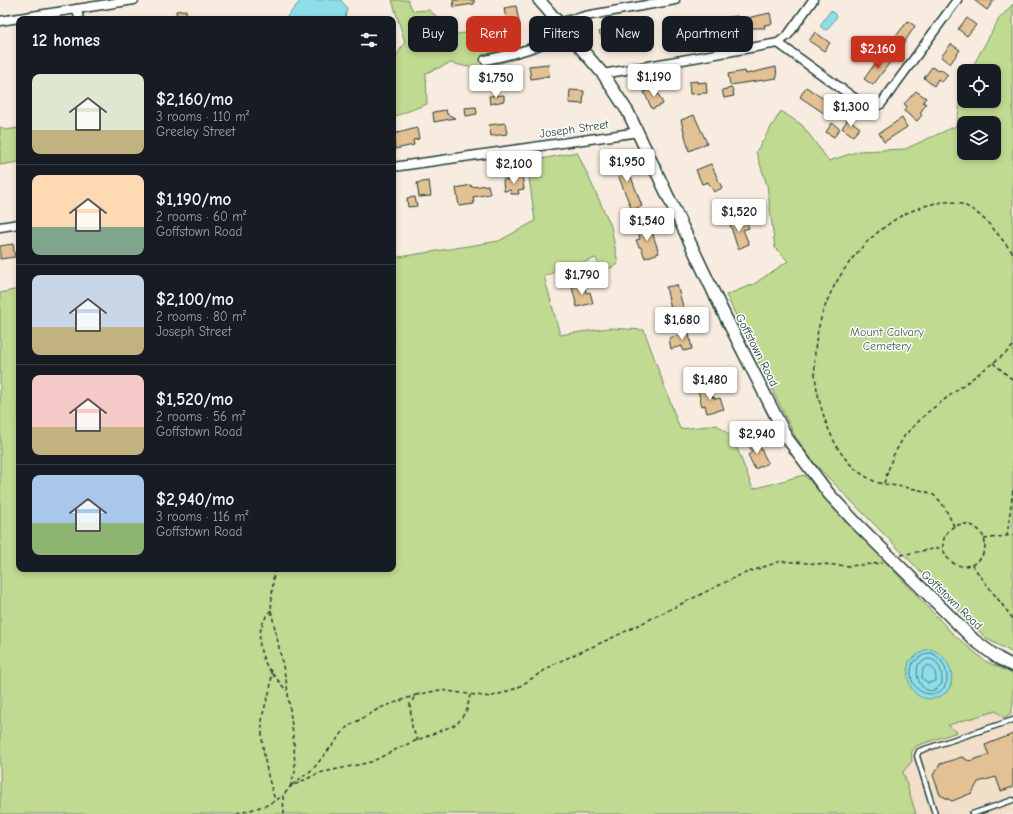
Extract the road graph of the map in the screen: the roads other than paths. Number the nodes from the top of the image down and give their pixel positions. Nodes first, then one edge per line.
1 (134, 0) edge
2 (538, 0) edge
3 (675, 0) edge
4 (812, 0) edge
5 (957, 0) edge
6 (77, 9) junction
7 (32, 16) edge
8 (78, 16) edge
9 (552, 16) edge
10 (585, 16) edge
11 (16, 19) edge
12 (0, 21) edge
13 (778, 43) junction
14 (529, 50) edge
15 (584, 52) edge
16 (485, 60) dead end
17 (603, 74) junction
18 (639, 132) junction
19 (396, 167) edge
20 (16, 224) edge
21 (0, 227) edge
22 (1013, 666) edge
23 (1013, 720) edge
24 (1013, 800) edge
25 (935, 814) edge
26 (972, 814) edge

1 - 6 street
2 - 9 main road, Goffstown Road
3 - 10 street
4 - 13 street
5 - 13 street
6 - 7 street
6 - 8 street
11 - 12 street
13 - 17 street
14 - 16 street
15 - 17 main road, Goffstown Road
17 - 18 main road, Goffstown Road
18 - 19 street, Joseph Street
18 - 22 main road, Goffstown Road
20 - 21 street
23 - 25 lane
24 - 26 lane

